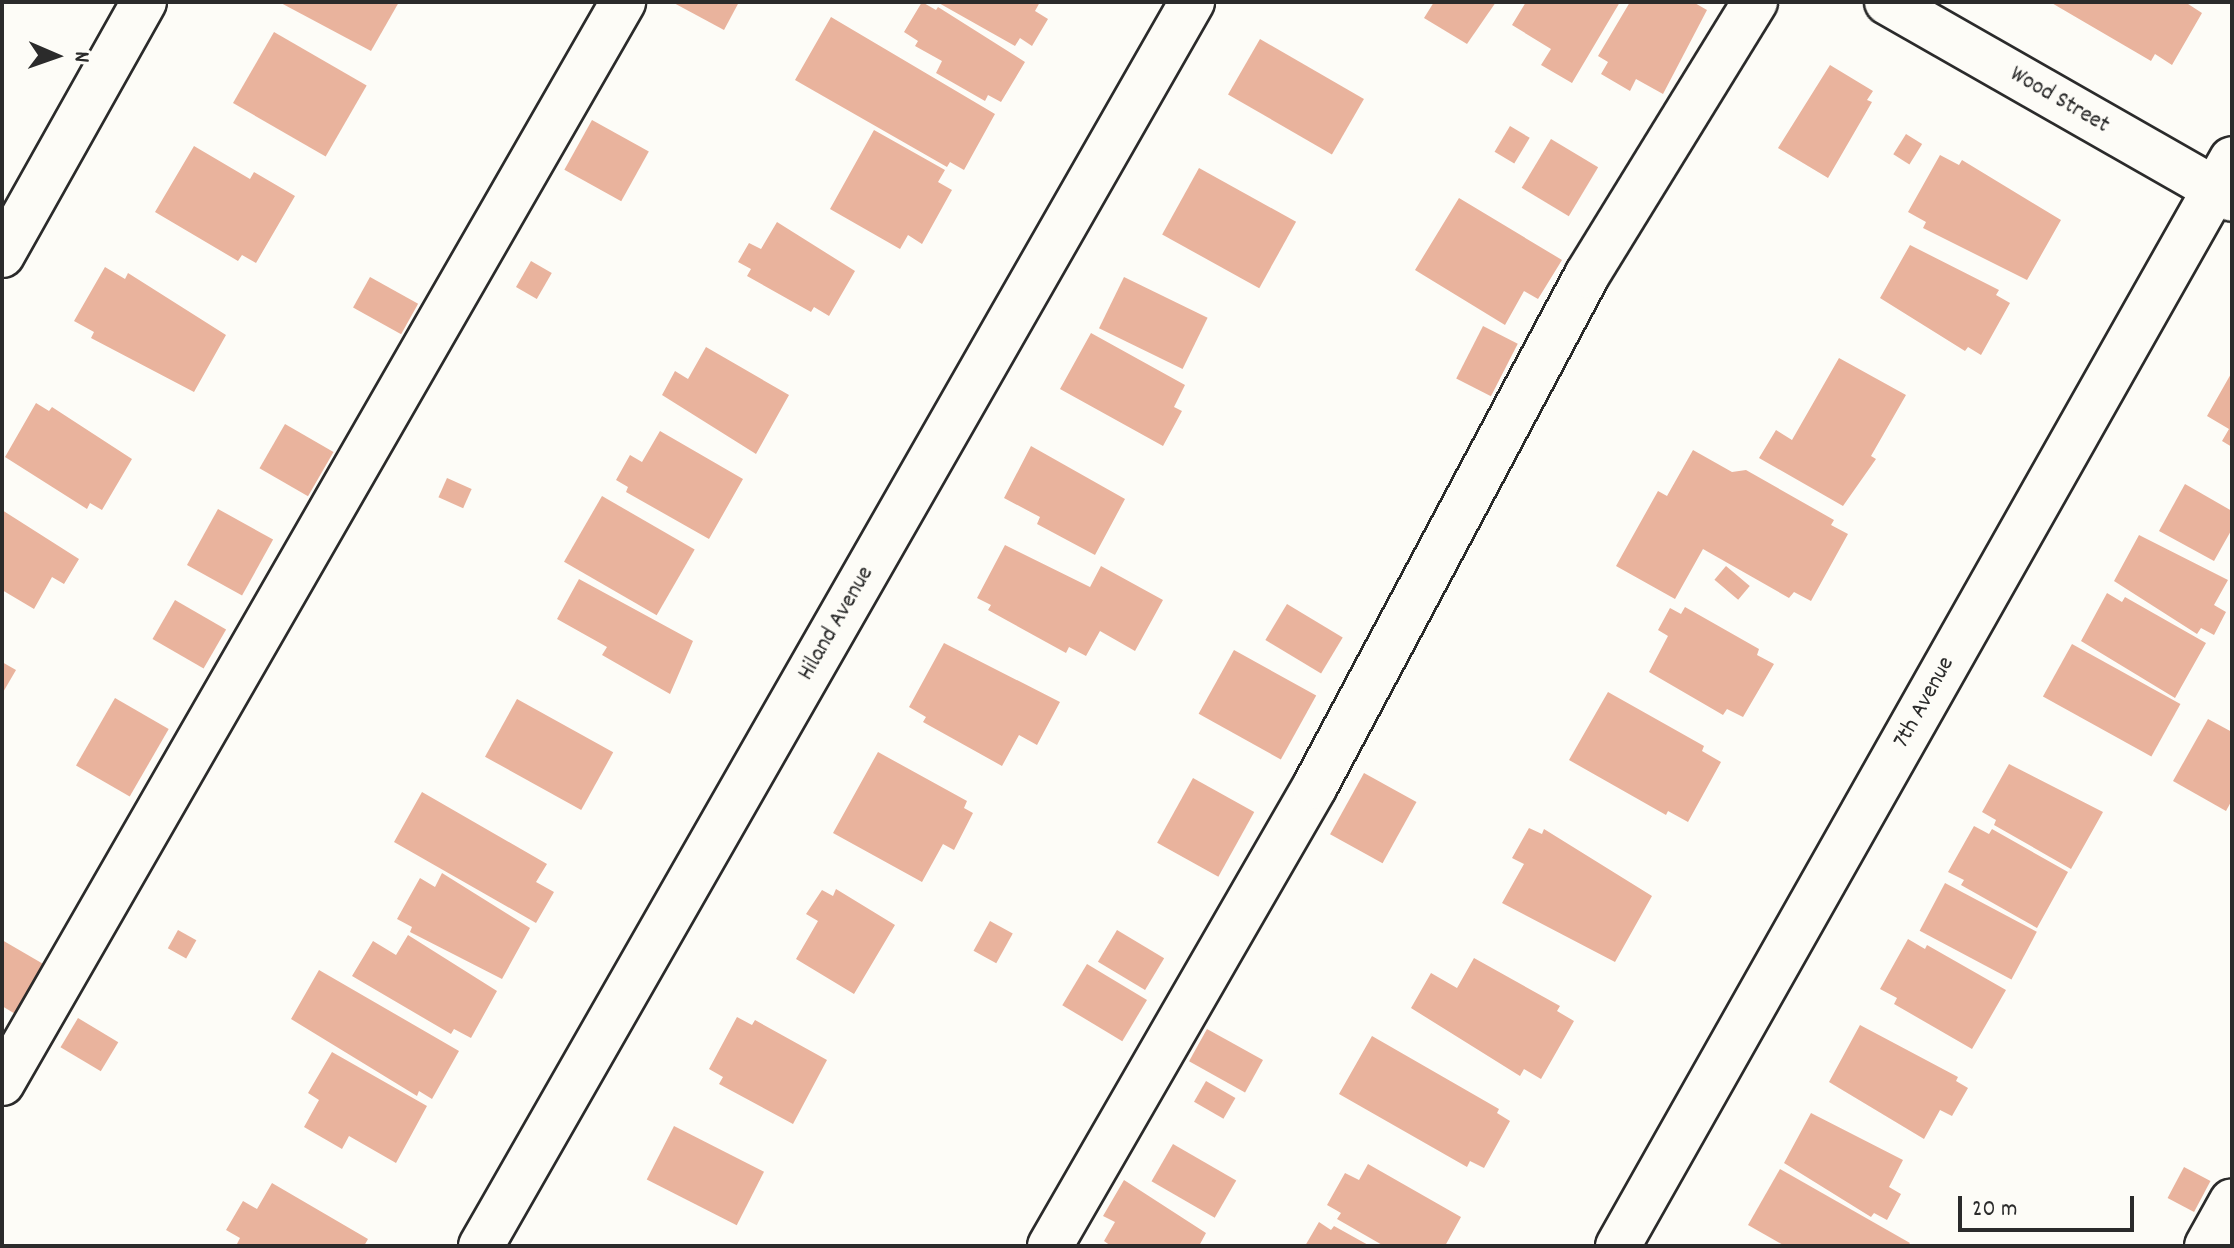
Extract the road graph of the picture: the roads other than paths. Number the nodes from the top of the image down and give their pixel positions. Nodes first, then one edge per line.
1 (144, 2) edge
2 (623, 2) edge
3 (1192, 2) edge
4 (1755, 2) edge
5 (1887, 2) edge
6 (2226, 183) edge
7 (2, 255) edge
8 (2, 1083) edge
9 (2232, 1201) edge
10 (481, 1246) edge
11 (1050, 1246) edge
12 (1618, 1246) edge
13 (2207, 1246) edge

1 - 7 street
2 - 8 street
3 - 10 street, Hiland Avenue
4 - 11 street
5 - 6 street, Wood Street
6 - 12 street, 7th Avenue
9 - 13 street

